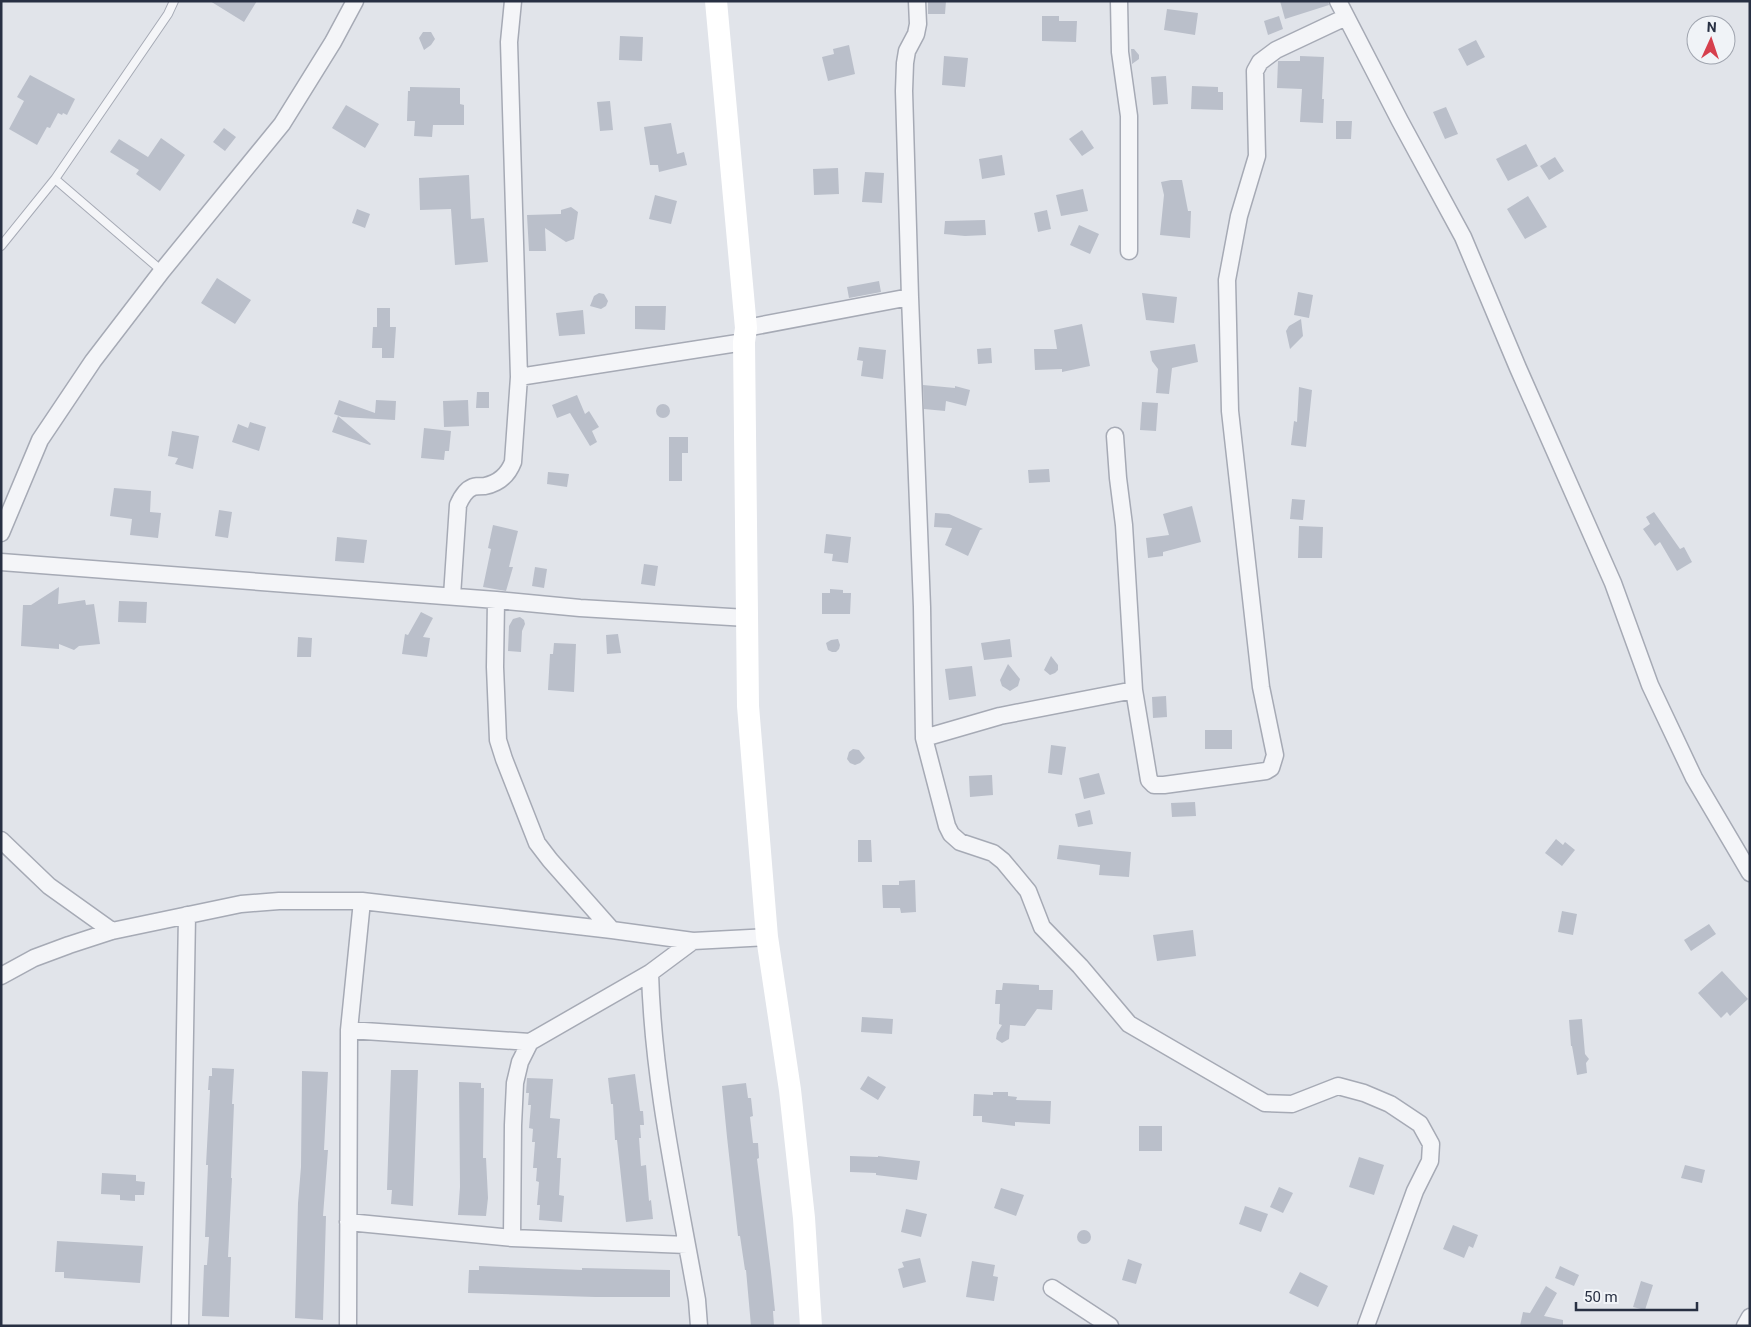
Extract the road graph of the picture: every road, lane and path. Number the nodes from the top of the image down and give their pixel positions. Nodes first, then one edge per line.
1 (174, 1) edge
2 (355, 1) edge
3 (513, 1) edge
4 (716, 1) edge
5 (917, 1) edge
6 (1119, 1) edge
7 (1338, 1) edge
8 (1346, 17) junction
9 (55, 178) junction
10 (1, 246) edge
11 (1129, 251) dead end
12 (162, 271) junction
13 (910, 297) junction
14 (745, 335) junction
15 (519, 377) junction
16 (1115, 436) dead end
17 (1, 533) edge
18 (1, 562) edge
19 (452, 596) junction
20 (496, 600) junction
21 (747, 618) junction
22 (1134, 690) junction
23 (924, 738) junction
24 (1, 840) edge
25 (1750, 873) edge
26 (362, 901) junction
27 (187, 914) junction
28 (612, 930) junction
29 (112, 931) junction
30 (767, 937) junction
31 (694, 941) junction
32 (650, 973) junction
33 (1, 976) edge
34 (348, 1030) junction
35 (530, 1042) junction
36 (348, 1222) junction
37 (512, 1238) junction
38 (687, 1245) junction
39 (1052, 1288) dead end
40 (1750, 1317) edge
41 (180, 1326) edge
42 (348, 1326) edge
43 (698, 1326) edge
44 (811, 1326) edge
45 (1110, 1326) edge
46 (1366, 1326) edge
47 (1745, 1326) edge

1 - 9 lane
2 - 12 street
3 - 15 street
4 - 14 street
5 - 13 street
6 - 11 street
7 - 8 street
8 - 22 street
8 - 25 street
9 - 10 lane
9 - 12 lane
12 - 17 street
13 - 14 street
13 - 23 street
14 - 15 street
14 - 21 street
15 - 19 street
16 - 22 street
18 - 19 street
19 - 20 street
20 - 21 street
20 - 28 street
21 - 30 street
22 - 23 street
23 - 46 street
24 - 29 street
26 - 27 street
26 - 28 street
26 - 34 street
27 - 29 street
27 - 41 street
28 - 31 street
29 - 33 street
30 - 31 street
30 - 44 street
31 - 32 street
32 - 35 street
32 - 38 street
34 - 35 street
34 - 36 street
35 - 37 street
36 - 37 street
36 - 42 street
37 - 38 street
38 - 43 street
39 - 45 street
40 - 47 street

